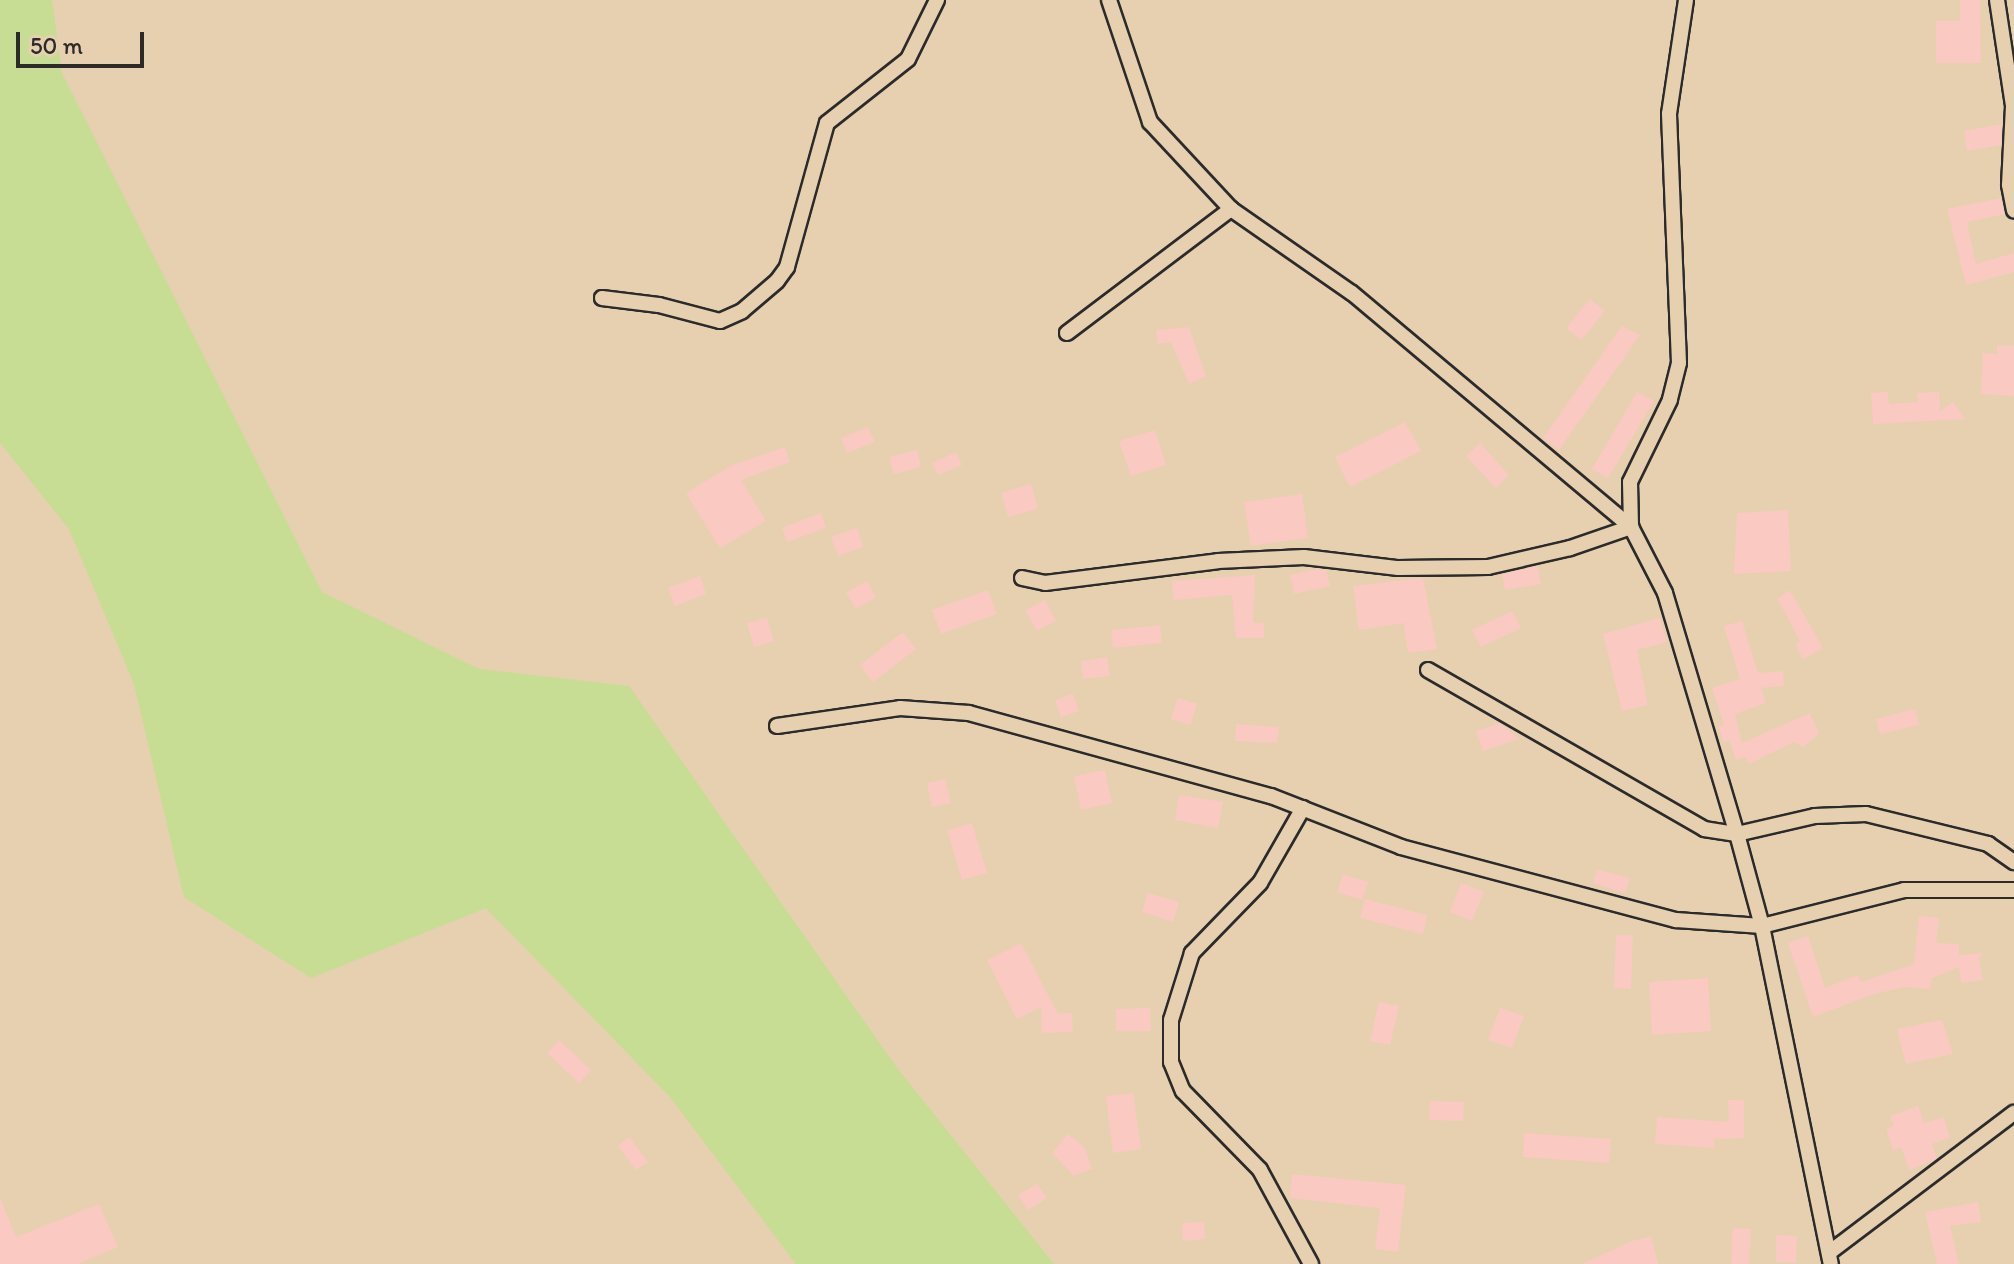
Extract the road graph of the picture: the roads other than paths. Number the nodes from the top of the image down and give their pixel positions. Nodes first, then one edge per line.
1 (937, 0) edge
2 (1109, 0) edge
3 (1686, 0) edge
4 (1997, 0) edge
5 (2011, 184) edge
6 (1231, 209) junction
7 (2014, 211) edge
8 (602, 298) dead end
9 (1067, 333) dead end
10 (1631, 527) junction
11 (1022, 578) dead end
12 (1428, 670) dead end
13 (777, 726) dead end
14 (1303, 808) junction
15 (1737, 834) junction
16 (2014, 862) edge
17 (2014, 890) edge
18 (1762, 926) junction
19 (2014, 1113) edge
20 (1830, 1258) edge
21 (1311, 1264) edge

1 - 8 street
2 - 6 street
3 - 10 street
4 - 5 street
5 - 7 street
6 - 9 street
6 - 10 street
10 - 11 street
10 - 15 street
12 - 15 street
13 - 14 street
14 - 18 street
14 - 21 street
15 - 16 street
15 - 18 street
17 - 18 street
18 - 20 street
19 - 20 street

